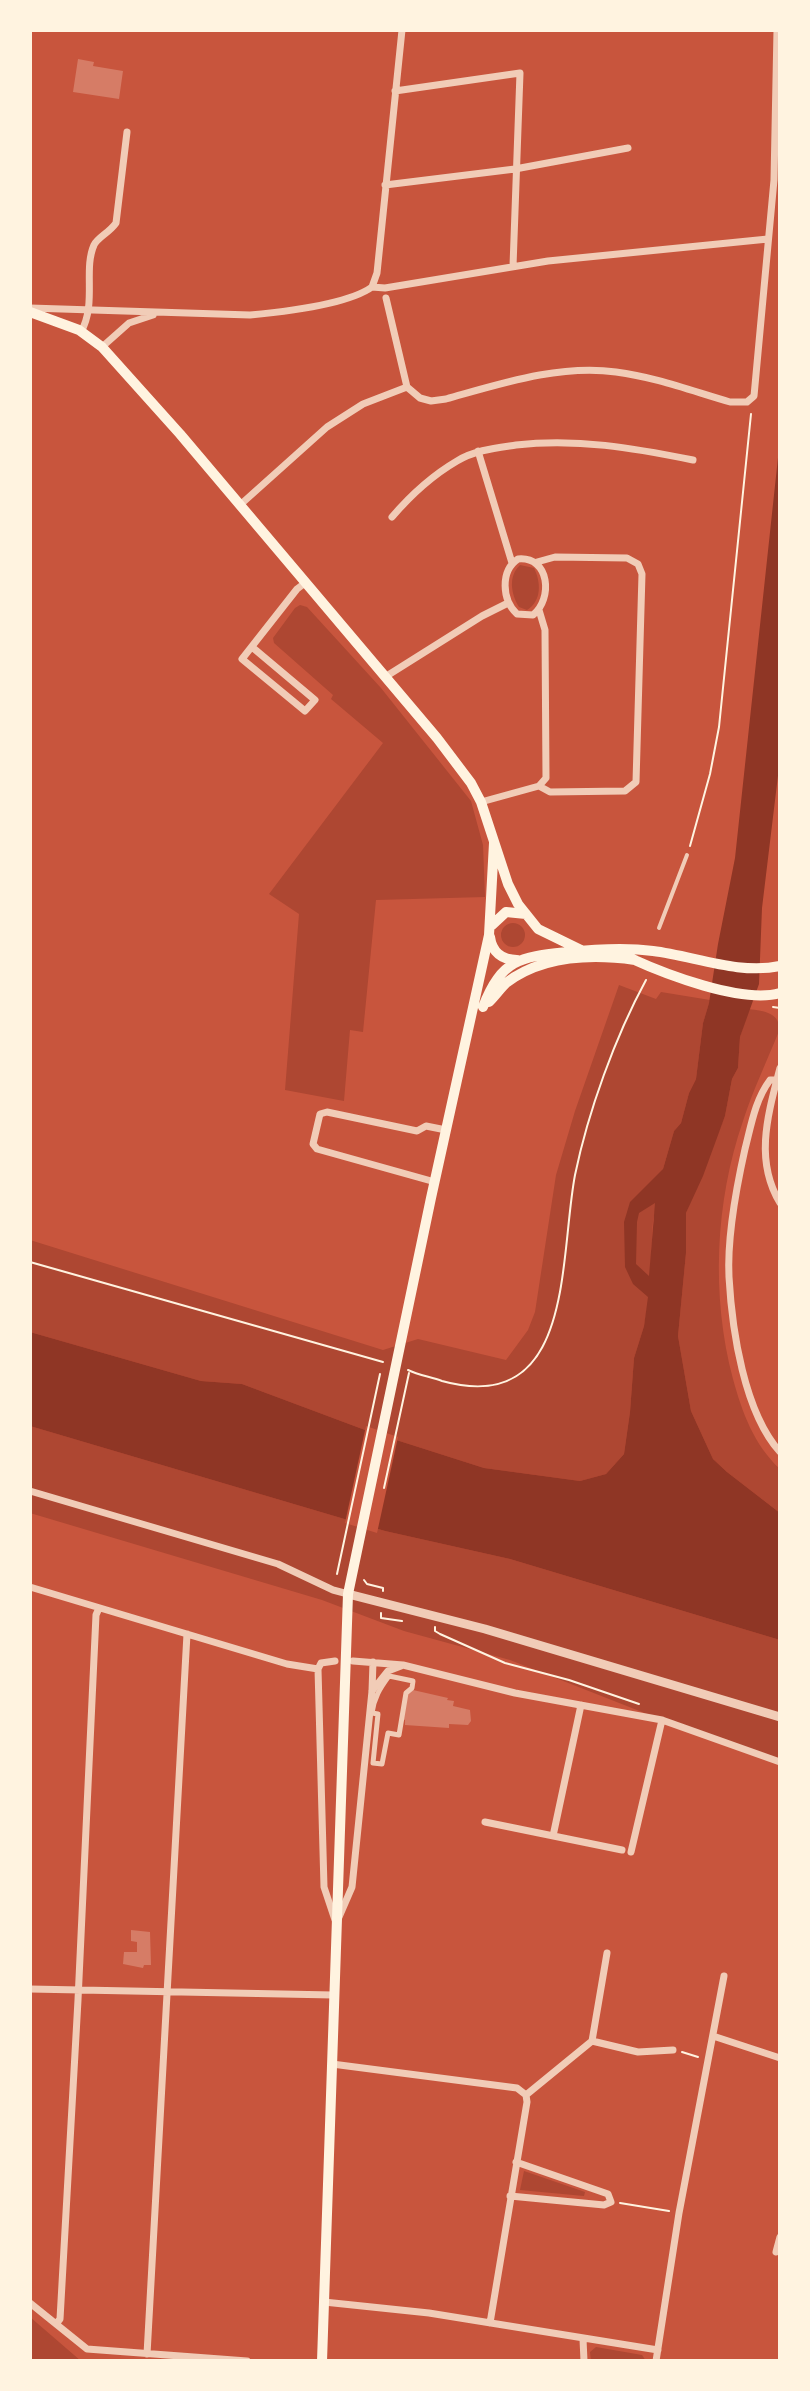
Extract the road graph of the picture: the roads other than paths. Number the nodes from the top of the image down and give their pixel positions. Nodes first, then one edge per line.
1 (402, 30) edge
2 (777, 30) edge
3 (395, 91) junction
4 (127, 132) dead end
5 (628, 148) dead end
6 (515, 169) junction
7 (385, 185) junction
8 (768, 239) junction
9 (513, 266) junction
10 (372, 287) junction
11 (386, 298) dead end
12 (89, 308) junction
13 (30, 310) edge
14 (160, 314) junction
15 (81, 332) junction
16 (102, 347) junction
17 (407, 387) junction
18 (478, 451) junction
19 (693, 460) dead end
20 (240, 505) junction
21 (392, 517) dead end
22 (537, 562) junction
23 (512, 563) junction
24 (305, 583) junction
25 (508, 603) junction
26 (539, 610) junction
27 (252, 647) junction
28 (385, 677) junction
29 (539, 786) junction
30 (481, 802) junction
31 (494, 843) junction
32 (687, 855) road end
33 (527, 915) junction
34 (659, 928) dead end
35 (538, 929) junction
36 (490, 931) junction
37 (581, 950) junction
38 (610, 950) junction
39 (523, 958) junction
40 (635, 960) junction
41 (780, 966) edge
42 (779, 994) edge
43 (483, 1007) junction
44 (470, 1025) junction
45 (780, 1068) edge
46 (777, 1080) junction
47 (446, 1130) junction
48 (435, 1182) junction
49 (780, 1203) edge
50 (780, 1452) edge
51 (30, 1491) edge
52 (30, 1587) edge
53 (348, 1594) junction
54 (99, 1608) junction
55 (187, 1634) junction
56 (335, 1661) dead end
57 (353, 1661) dead end
58 (373, 1662) junction
59 (403, 1665) junction
60 (318, 1669) junction
61 (372, 1691) junction
62 (581, 1705) junction
63 (780, 1717) edge
64 (662, 1720) junction
65 (780, 1762) edge
66 (382, 1764) joint
67 (485, 1822) dead end
68 (553, 1836) junction
69 (336, 1922) junction
70 (607, 1953) dead end
71 (724, 1976) dead end
72 (30, 1989) edge
73 (79, 1990) junction
74 (168, 1992) junction
75 (333, 1995) junction
76 (713, 2036) junction
77 (592, 2041) junction
78 (673, 2050) road end
79 (780, 2058) edge
80 (332, 2064) junction
81 (526, 2095) junction
82 (516, 2162) junction
83 (510, 2196) junction
84 (780, 2237) edge
85 (776, 2252) dead end
86 (324, 2302) junction
87 (30, 2303) edge
88 (490, 2323) junction
89 (56, 2324) junction
90 (583, 2339) junction
91 (658, 2350) junction
92 (147, 2354) junction
93 (247, 2361) edge
94 (322, 2361) edge
95 (584, 2361) edge
96 (656, 2361) edge

1 - 3 street
2 - 8 street
3 - 6 street
3 - 7 street
4 - 12 street
5 - 6 street
6 - 7 street
6 - 9 street
7 - 10 street
8 - 9 street
8 - 17 street
9 - 10 street
10 - 14 street
11 - 17 street
12 - 13 street
12 - 14 street
12 - 15 street
13 - 15 main road
14 - 16 street
15 - 16 main road
16 - 20 main road
17 - 20 street
18 - 19 street
18 - 21 street
18 - 23 street
20 - 24 main road
22 - 23 street
22 - 26 street
22 - 29 street
23 - 25 street
24 - 27 street
24 - 28 main road
25 - 26 street
25 - 28 street
26 - 29 street
27 - 27 street
28 - 30 main road
29 - 30 street
30 - 31 main road
31 - 33 main road
31 - 36 main road
32 - 34 lane
33 - 35 main road
33 - 36 main road
35 - 37 main road
35 - 39 main road
36 - 39 main road
36 - 44 main road
37 - 38 main road
37 - 39 main road
38 - 40 main road
38 - 41 main road
39 - 43 main road
40 - 42 main road
40 - 43 main road
43 - 44 main road
44 - 47 main road
45 - 46 street
46 - 49 street
46 - 50 street
47 - 48 main road
47 - 48 street
48 - 53 main road
51 - 53 street
52 - 54 street
53 - 63 street
53 - 69 main road
54 - 55 street
54 - 73 street
55 - 60 street
55 - 74 street
56 - 60 street
57 - 58 street
58 - 59 street
58 - 61 street
59 - 61 street
59 - 62 street
60 - 69 street
61 - 69 street
62 - 64 street
62 - 68 street
64 - 65 street
64 - 68 street
66 - 66 street
67 - 68 street
69 - 75 main road
70 - 77 street
71 - 76 street
72 - 73 street
73 - 74 street
73 - 89 street
74 - 75 street
74 - 92 street
75 - 80 main road
76 - 79 street
76 - 91 street
77 - 78 street
77 - 81 street
80 - 81 street
80 - 86 main road
81 - 82 street
82 - 83 street
82 - 83 street
83 - 88 street
84 - 85 street
86 - 88 street
86 - 94 main road
87 - 89 street
88 - 90 street
89 - 92 street
90 - 91 street
90 - 95 street
91 - 96 street
92 - 93 street

